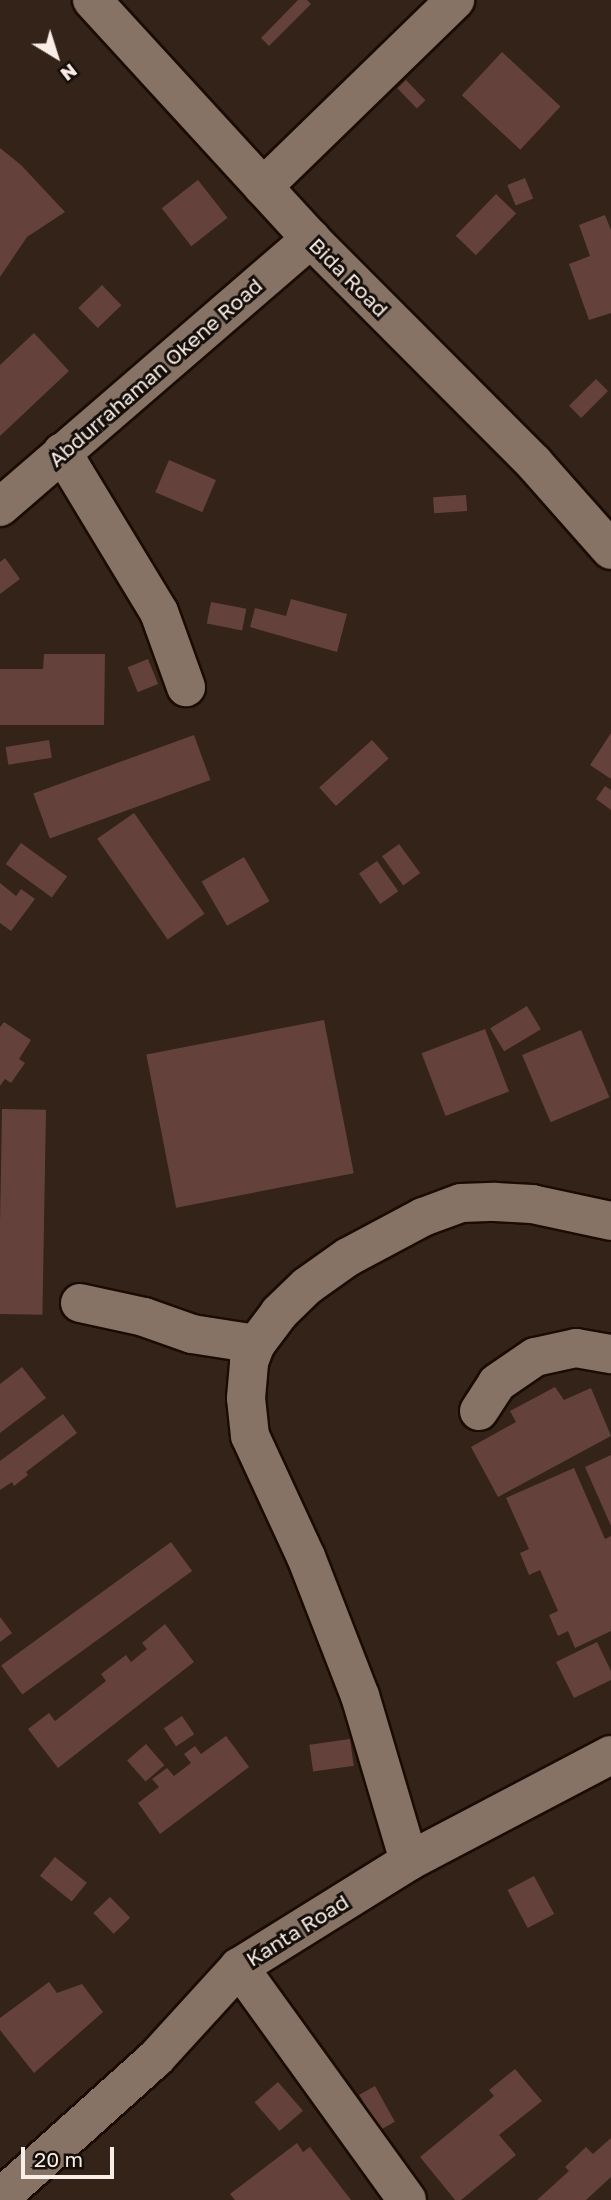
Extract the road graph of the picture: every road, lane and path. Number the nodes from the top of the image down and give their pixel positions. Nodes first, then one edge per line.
1 (92, 0) edge
2 (455, 0) edge
3 (263, 187) junction
4 (311, 239) junction
5 (62, 452) junction
6 (0, 507) edge
7 (611, 550) edge
8 (186, 687) dead end
9 (611, 1221) edge
10 (80, 1303) dead end
11 (256, 1344) junction
12 (611, 1354) edge
13 (479, 1411) dead end
14 (611, 1755) edge
15 (409, 1861) junction
16 (239, 1967) junction
17 (0, 2198) edge
18 (407, 2200) edge

1 - 3 street, Bida Road
2 - 3 street
3 - 4 street, Bida Road
4 - 5 street, Abdurrahaman Okene Road
4 - 7 street, Bida Road
5 - 6 street, Abdurrahaman Okene Road
5 - 8 street
9 - 11 street
10 - 11 street
11 - 15 street
12 - 13 street
14 - 15 street, Kanta Road
15 - 16 street, Kanta Road
16 - 17 street, Kanta Road
16 - 18 street

